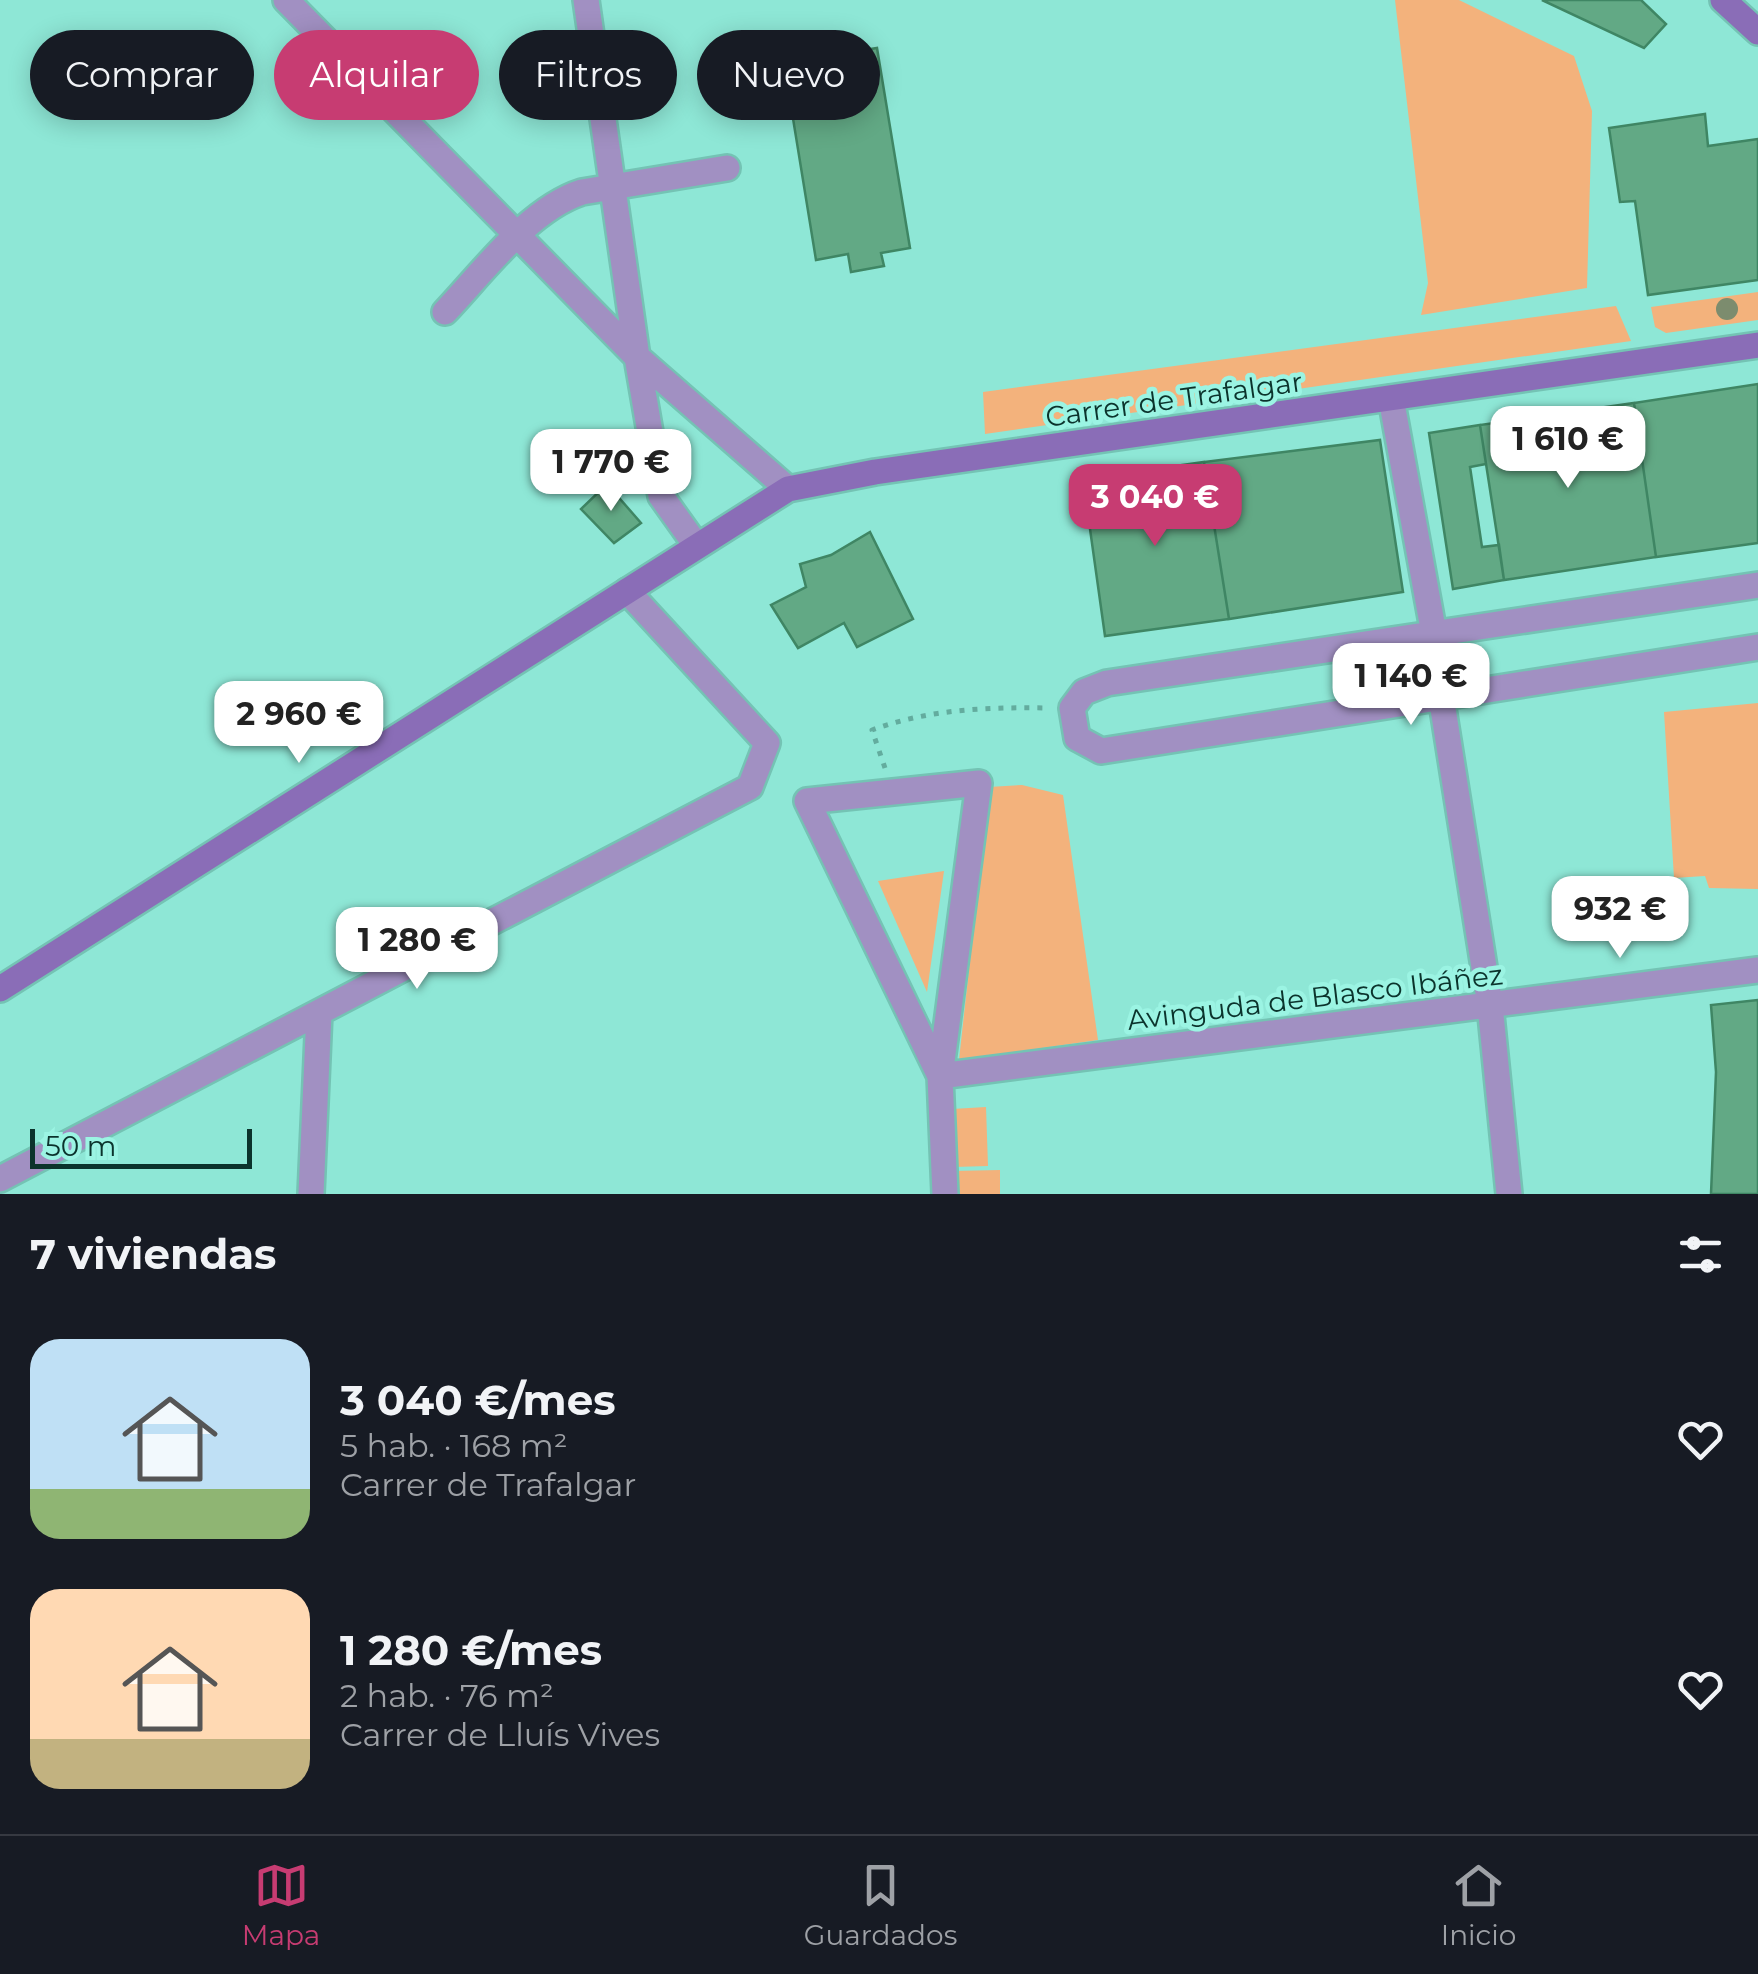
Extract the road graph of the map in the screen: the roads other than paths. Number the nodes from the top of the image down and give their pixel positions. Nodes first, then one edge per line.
1 (286, 0) edge
2 (586, 0) edge
3 (1723, 0) edge
4 (1758, 32) edge
5 (727, 168) dead end
6 (612, 187) junction
7 (518, 236) junction
8 (445, 312) dead end
9 (1758, 345) edge
10 (637, 357) junction
11 (1391, 398) junction
12 (788, 489) junction
13 (696, 545) junction
14 (1758, 585) edge
15 (626, 591) junction
16 (1434, 634) junction
17 (1758, 647) edge
18 (1440, 696) junction
19 (1758, 970) edge
20 (0, 988) edge
21 (1490, 1005) junction
22 (319, 1013) junction
23 (940, 1076) junction
24 (0, 1180) edge
25 (311, 1194) edge
26 (945, 1194) edge
27 (1509, 1194) edge

1 - 7 street
2 - 6 street
3 - 4 street
5 - 6 street
6 - 7 street
6 - 10 street
7 - 8 street
7 - 10 street
9 - 11 street, Carrer de Trafalgar
10 - 12 street
10 - 13 street
11 - 12 street, Carrer de Trafalgar
11 - 16 street
12 - 13 street, Carrer de Trafalgar
13 - 15 street, Carrer de Trafalgar
14 - 16 street
15 - 20 street, Carrer de Trafalgar
15 - 22 street
16 - 18 street
17 - 18 street
18 - 21 street
19 - 21 street, Avinguda de Blasco Ibáñez
21 - 23 street, Avinguda de Blasco Ibáñez
21 - 27 street
22 - 24 street
22 - 25 street
23 - 23 street
23 - 26 street

